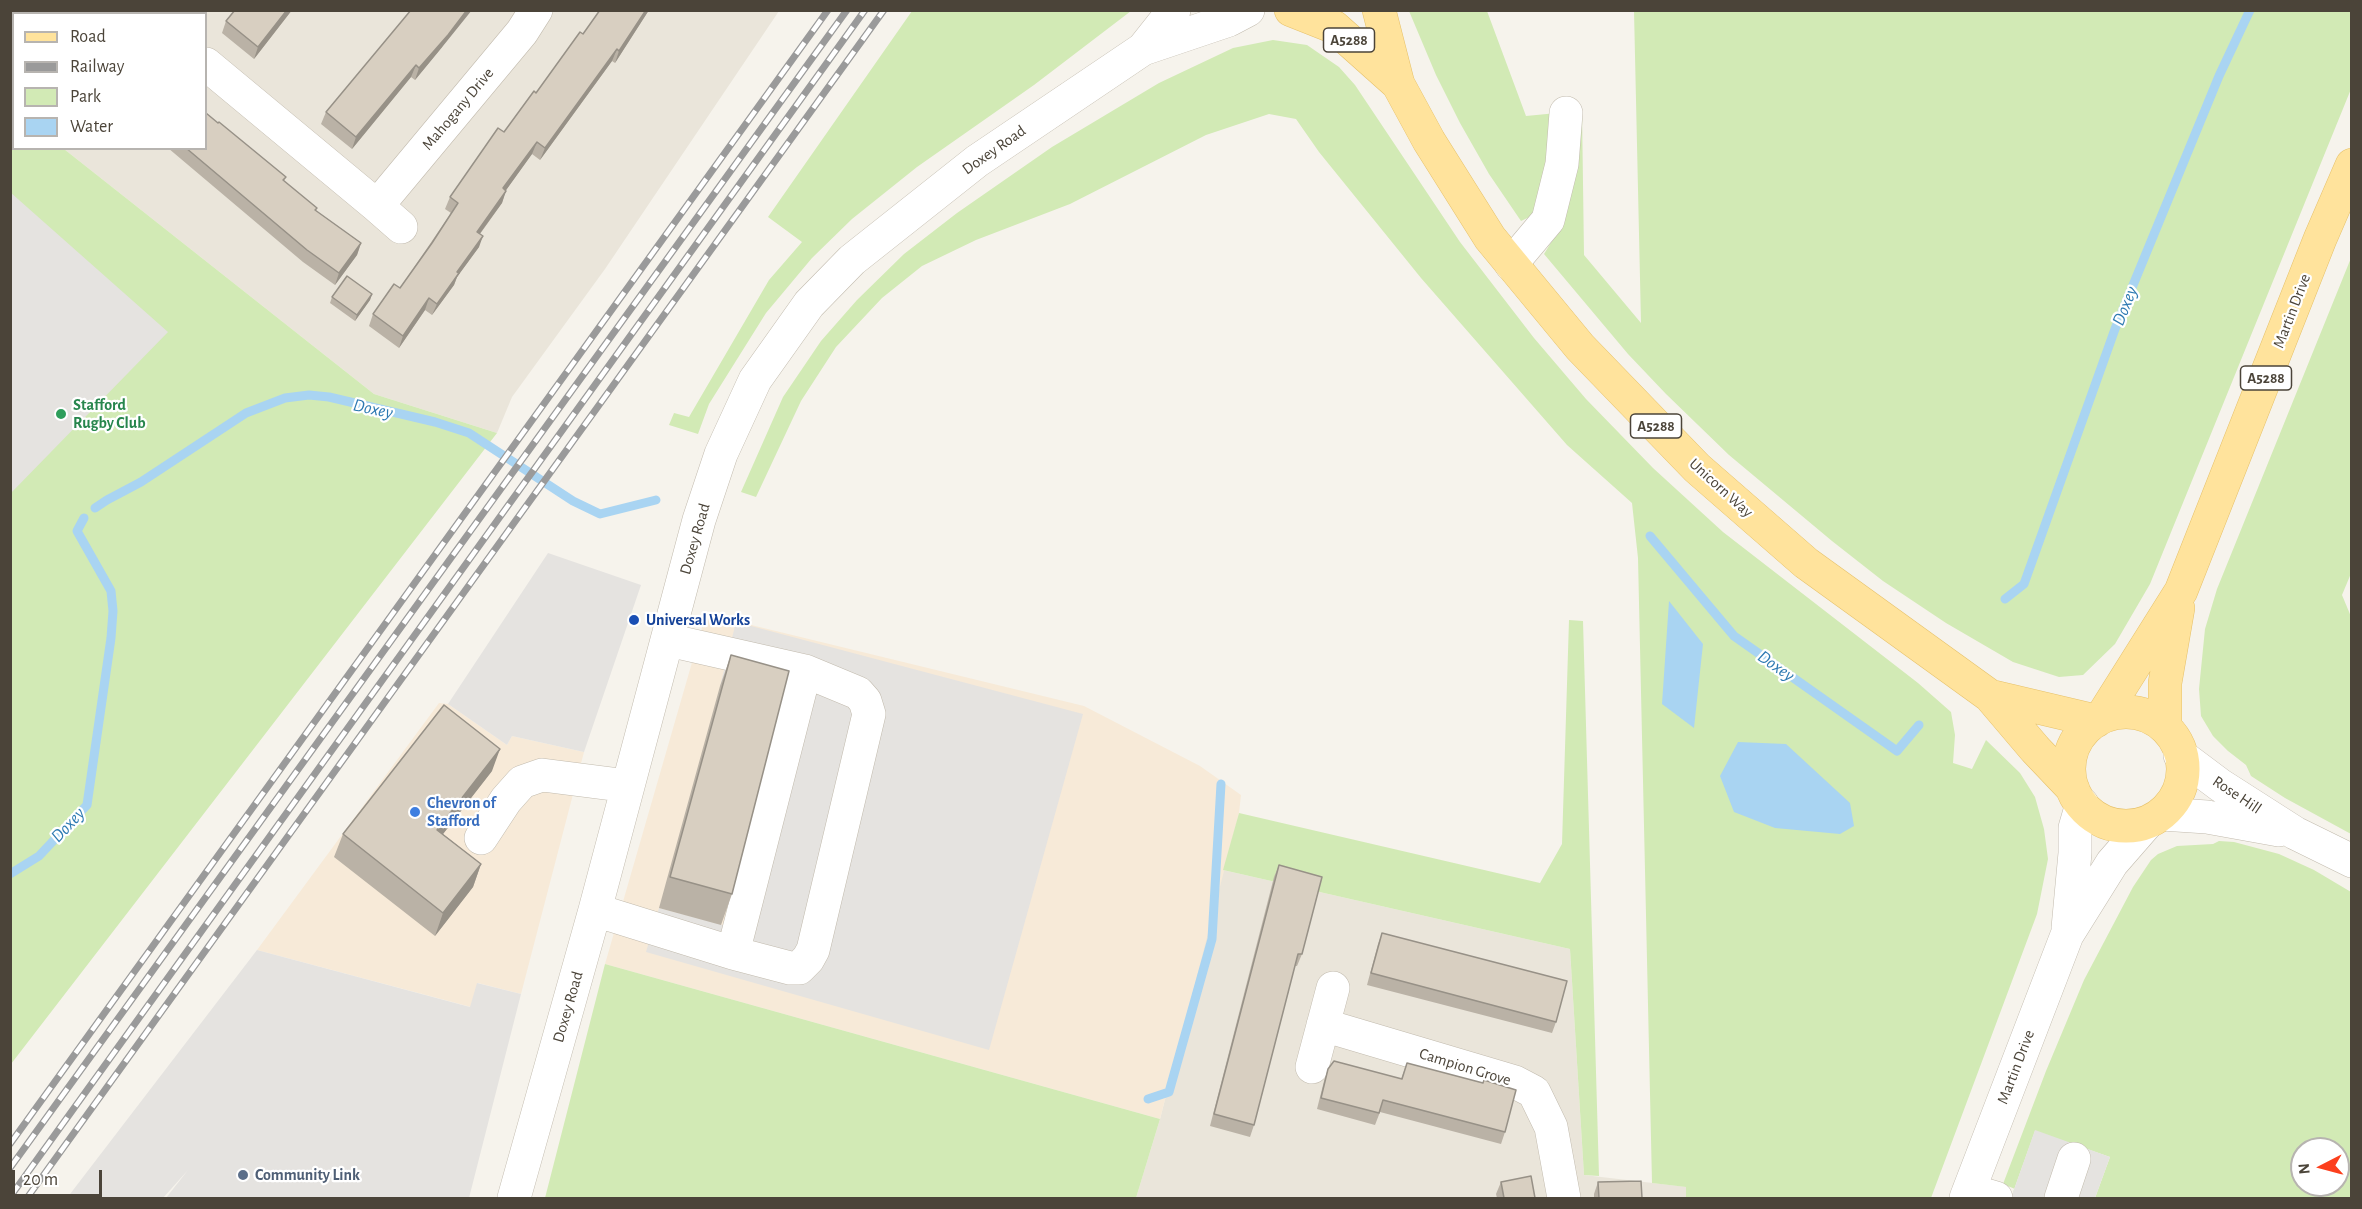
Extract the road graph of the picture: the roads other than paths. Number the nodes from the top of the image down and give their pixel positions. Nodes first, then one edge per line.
1 (536, 10) edge
2 (1174, 10) edge
3 (1248, 10) edge
4 (1291, 10) edge
5 (1379, 10) edge
6 (1143, 49) junction
7 (207, 65) edge
8 (1398, 84) junction
9 (1566, 113) dead end
10 (2352, 165) edge
11 (1511, 264) junction
12 (2181, 591) junction
13 (668, 640) junction
14 (805, 671) junction
15 (1990, 696) junction
16 (2099, 718) junction
17 (2173, 741) junction
18 (628, 786) junction
19 (2078, 797) junction
20 (2154, 819) junction
21 (2295, 833) junction
22 (481, 838) dead end
23 (2352, 861) edge
24 (595, 910) junction
25 (2067, 935) junction
26 (733, 953) junction
27 (1333, 988) dead end
28 (1323, 1025) junction
29 (1312, 1067) dead end
30 (2074, 1159) dead end
31 (1977, 1196) edge
32 (514, 1198) edge
33 (1564, 1198) edge
34 (2061, 1198) edge

1 - 7 street, Mahogany Drive
2 - 6 street, Doxey Road
3 - 6 street, Doxey Road
4 - 8 main road, Unicorn Way / A5288
5 - 8 main road, Unicorn Way / A5288
6 - 13 street, Doxey Road
8 - 11 main road, Unicorn Way / A5288
9 - 11 street
10 - 12 main road, Martin Drive / A5288
11 - 15 main road, Unicorn Way / A5288
12 - 16 main road, Martin Drive / A5288
12 - 17 main road, Martin Drive / A5288
13 - 14 street
13 - 18 street, Doxey Road
14 - 26 street
14 - 26 street
15 - 16 main road, Unicorn Way / A5288
15 - 19 main road, Unicorn Way / A5288
16 - 17 main road, A5288
16 - 19 main road, A5288
17 - 20 main road, A5288
17 - 21 street, Rose Hill
18 - 22 street
18 - 24 street, Doxey Road
19 - 20 main road, A5288
19 - 25 street, Martin Drive
20 - 21 street, Rose Hill
20 - 25 street, Martin Drive
21 - 23 street, Rose Hill
24 - 26 street
24 - 32 street, Doxey Road
25 - 31 street, Martin Drive
27 - 28 street
28 - 29 street
28 - 33 street, Campion Grove
30 - 34 street

